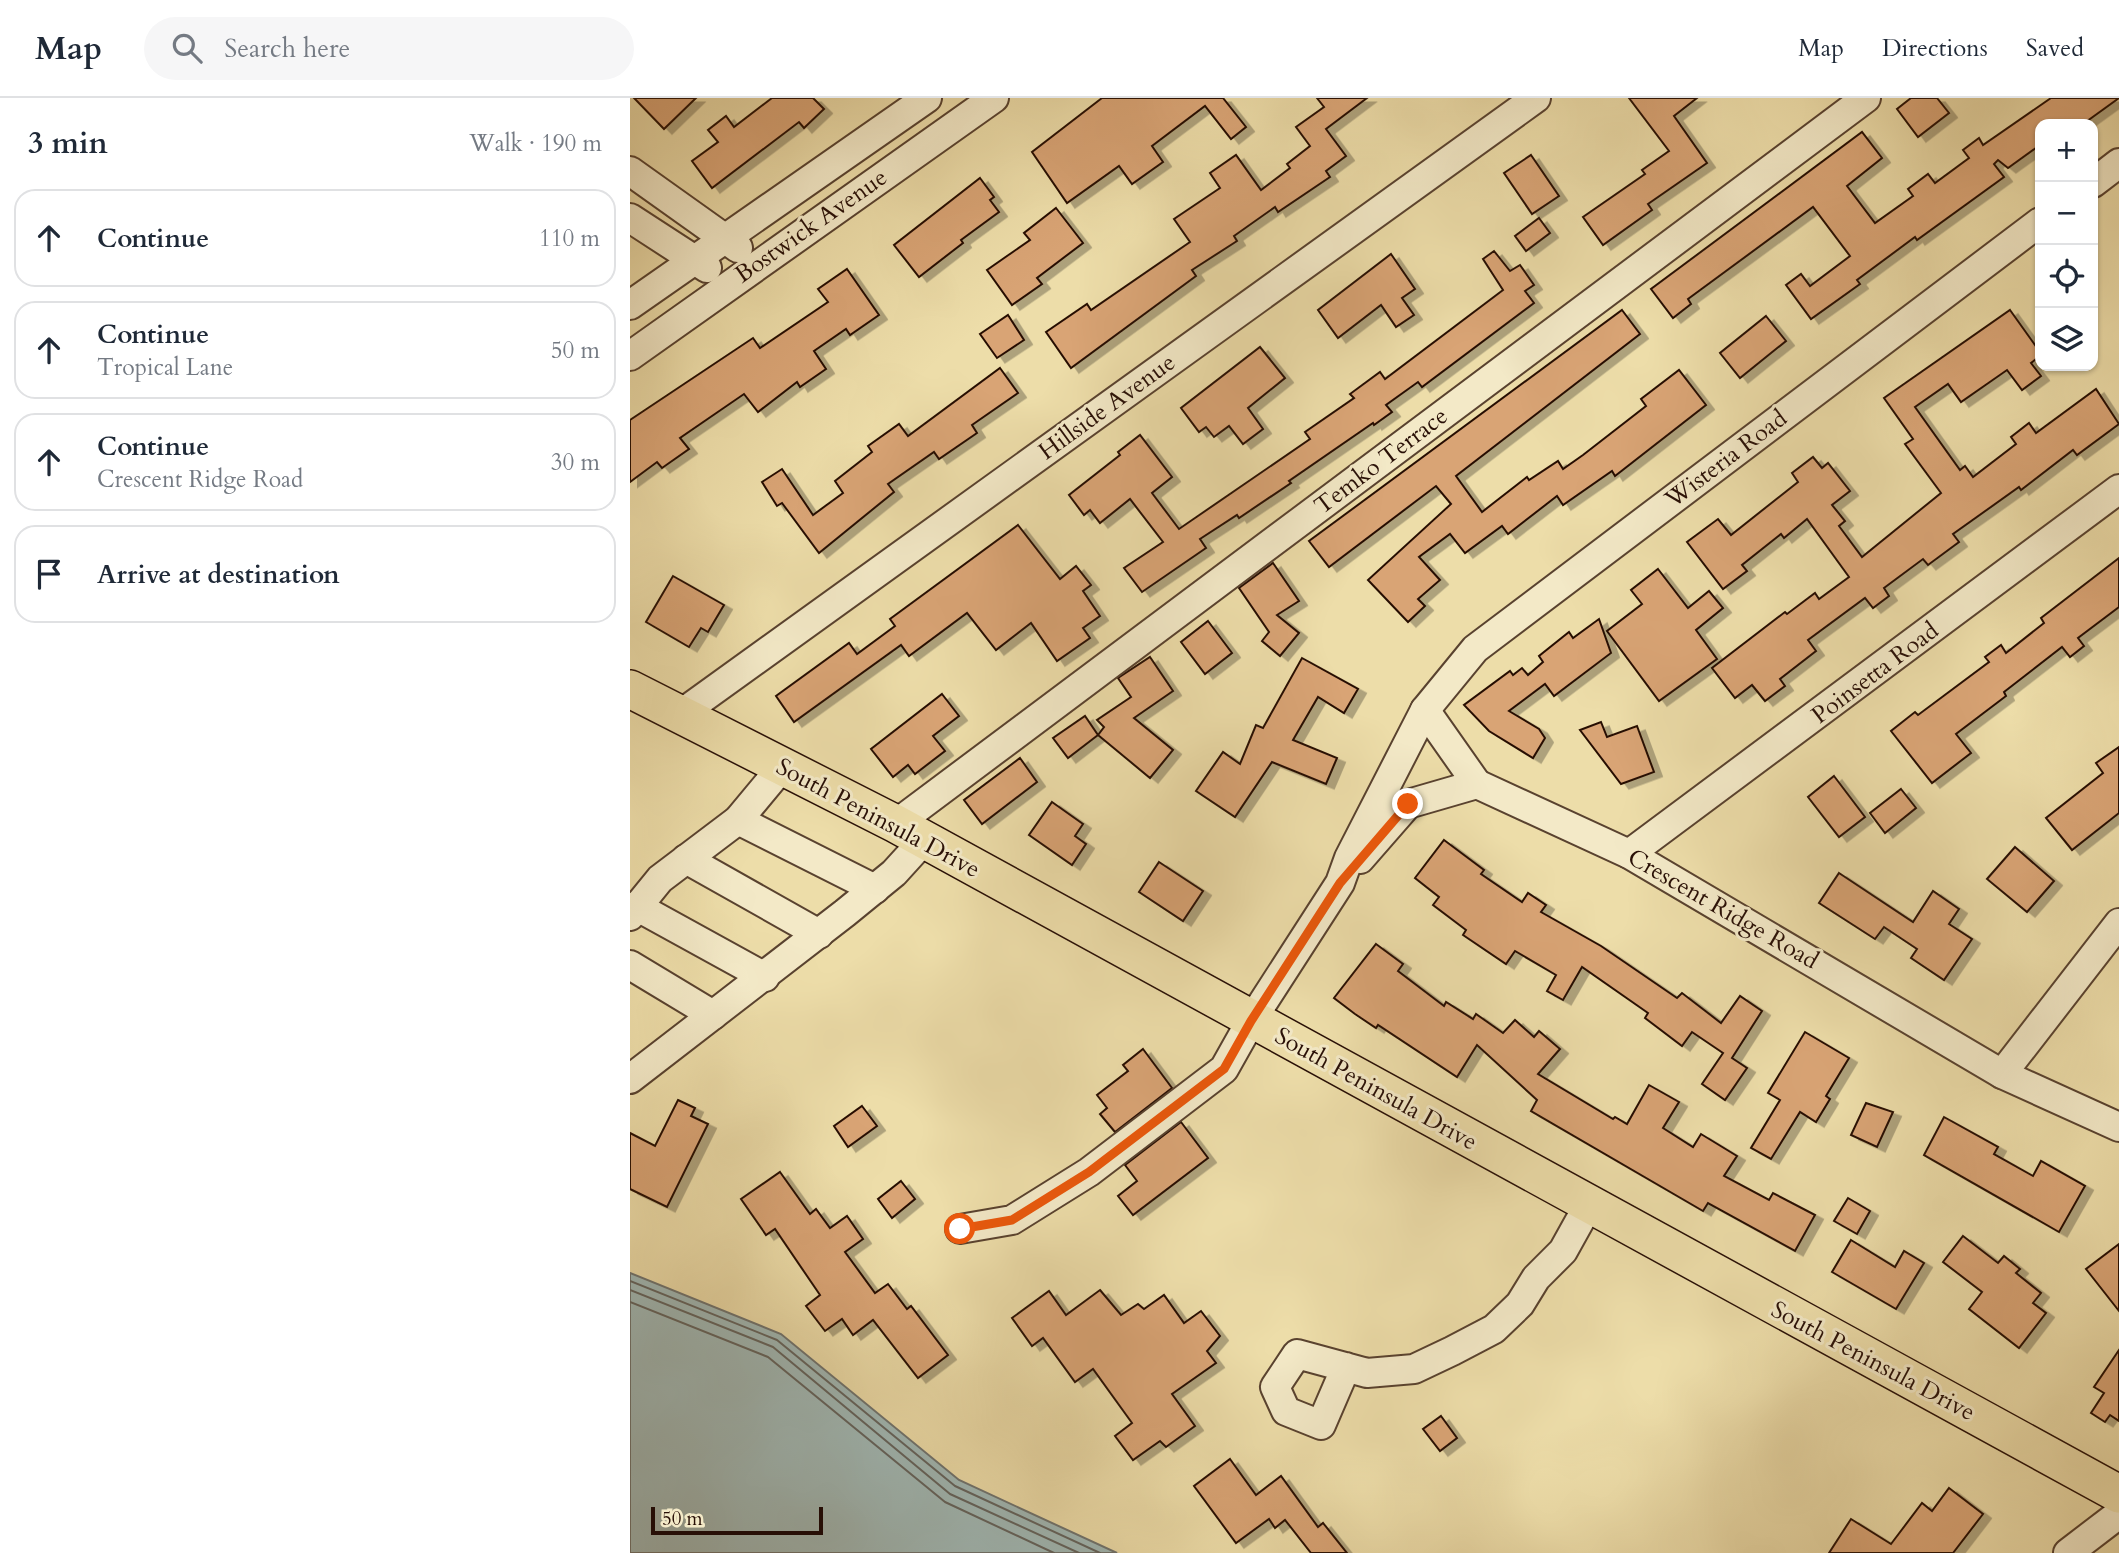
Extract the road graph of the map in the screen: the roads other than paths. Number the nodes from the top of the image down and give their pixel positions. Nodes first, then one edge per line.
1 (927, 98) edge
2 (994, 98) edge
3 (1536, 98) edge
4 (1866, 98) edge
5 (2119, 163) edge
6 (630, 171) edge
7 (2094, 182) edge
8 (630, 218) edge
9 (2035, 226) edge
10 (725, 237) junction
11 (694, 259) junction
12 (757, 264) junction
13 (730, 283) junction
14 (630, 305) edge
15 (630, 356) edge
16 (2119, 489) edge
17 (630, 689) edge
18 (1425, 710) junction
19 (678, 716) junction
20 (782, 767) junction
21 (1477, 784) junction
22 (738, 820) junction
23 (910, 832) junction
24 (1629, 853) junction
25 (686, 859) junction
26 (1340, 883) junction
27 (875, 889) junction
28 (633, 911) edge
29 (2119, 923) edge
30 (819, 934) junction
31 (630, 965) edge
32 (765, 977) junction
33 (713, 1015) junction
34 (1251, 1021) junction
35 (2002, 1074) junction
36 (630, 1079) edge
37 (2119, 1127) edge
38 (1588, 1206) junction
39 (960, 1229) dead end
40 (1346, 1367) dead end
41 (2119, 1494) edge
42 (2119, 1514) edge
43 (2068, 1553) edge

1 - 10 street, Bostwick Avenue
2 - 12 street, Bostwick Avenue
3 - 19 street, Hillside Avenue
4 - 23 street, Temko Terrace
5 - 7 street
6 - 10 street
8 - 11 street
9 - 18 street, Wisteria Road
10 - 11 street, Bostwick Avenue
10 - 12 street
11 - 13 street
11 - 14 street, Bostwick Avenue
12 - 13 street, Bostwick Avenue
13 - 15 street, Bostwick Avenue
16 - 24 street, Poinsetta Road
17 - 19 main road, South Peninsula Drive
18 - 21 street
18 - 26 street, Wisteria Road
19 - 20 main road, South Peninsula Drive
20 - 22 street
20 - 23 main road, South Peninsula Drive
21 - 24 street, Crescent Ridge Road
21 - 26 street
22 - 25 street
22 - 27 street
23 - 27 street, Temko Terrace
23 - 34 main road, South Peninsula Drive
24 - 35 street, Crescent Ridge Road
25 - 28 street
25 - 30 street
26 - 34 street
27 - 30 street, Temko Terrace
28 - 32 street
29 - 35 street
30 - 32 street, Temko Terrace
31 - 33 street
32 - 33 street, Temko Terrace
33 - 36 street, Temko Terrace
34 - 38 main road, South Peninsula Drive
34 - 39 street
35 - 37 street, Crescent Ridge Road
38 - 40 street
38 - 41 main road, South Peninsula Drive
42 - 43 street

